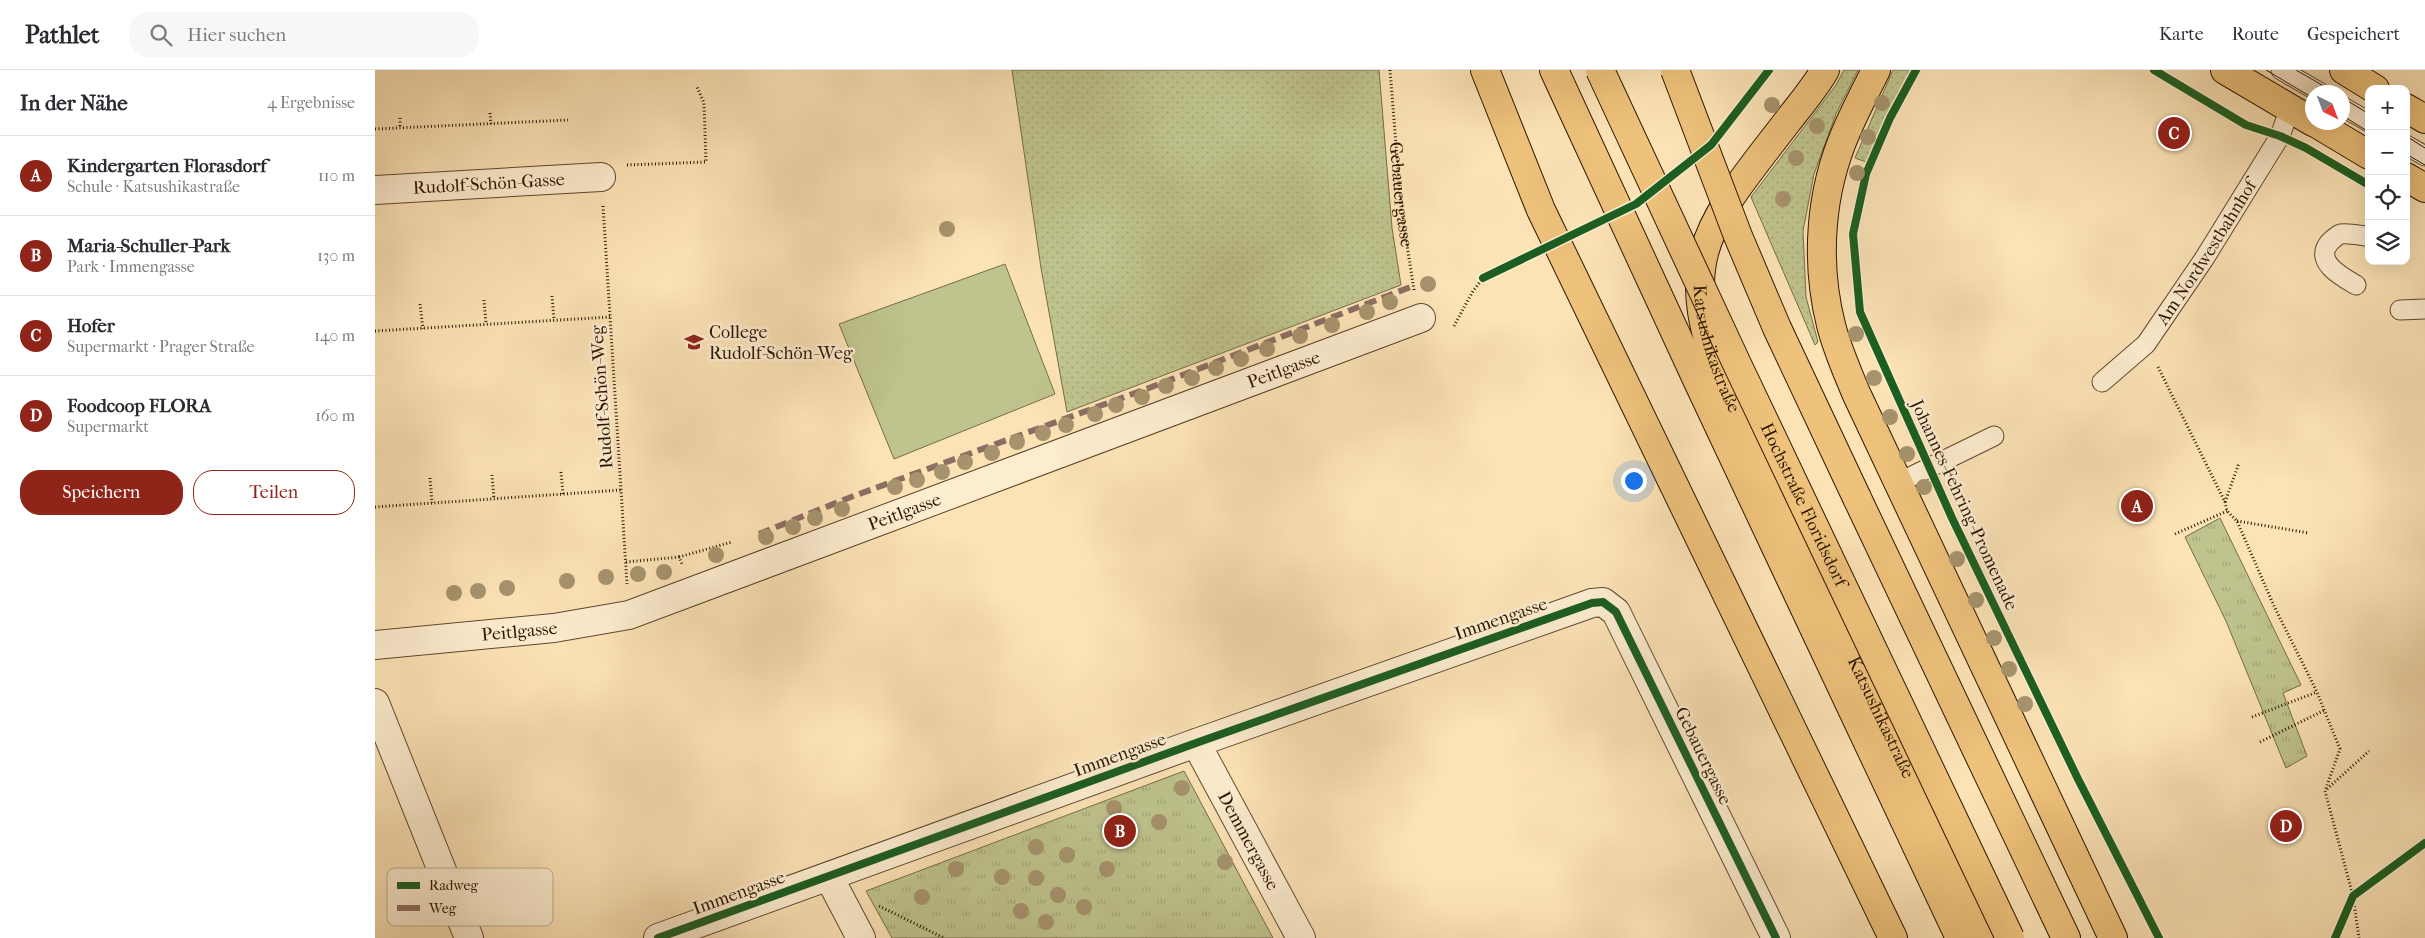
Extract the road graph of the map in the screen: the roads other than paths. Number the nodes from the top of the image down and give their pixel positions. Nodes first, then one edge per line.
1 (1485, 70) edge
2 (1554, 70) edge
3 (1600, 70) edge
4 (1675, 70) edge
5 (1825, 70) edge
6 (1875, 70) edge
7 (2225, 70) edge
8 (2281, 70) edge
9 (2344, 70) edge
10 (2307, 85) edge
11 (2368, 85) edge
12 (2350, 111) edge
13 (2410, 111) edge
14 (2305, 118) edge
15 (2365, 120) edge
16 (2425, 120) edge
17 (2326, 130) edge
18 (2410, 147) edge
19 (2365, 153) edge
20 (2425, 156) edge
21 (601, 177) road end
22 (2410, 179) edge
23 (2425, 188) edge
24 (375, 190) edge
25 (2365, 236) dead end
26 (2356, 285) dead end
27 (2425, 309) edge
28 (2400, 310) dead end
29 (1421, 318) road end
30 (2102, 382) dead end
31 (1994, 436) dead end
32 (1898, 483) junction
33 (1592, 603) joint
34 (375, 645) edge
35 (375, 703) edge
36 (1197, 743) junction
37 (441, 868) edge
38 (829, 877) junction
39 (464, 926) edge
40 (469, 938) edge
41 (659, 938) edge
42 (861, 938) edge
43 (1301, 938) edge
44 (1776, 938) edge
45 (1893, 938) edge
46 (1960, 938) edge
47 (1986, 938) edge
48 (2010, 938) edge
49 (2066, 938) edge
50 (2113, 938) edge

1 - 45 main road
2 - 46 main road
3 - 48 main road, Hochstraße Floridsdorf, bridge
4 - 49 main road, bridge
5 - 47 main road, Katsushikastraße
6 - 32 main road
7 - 14 main road
8 - 10 lane
9 - 11 main road
12 - 15 lane
13 - 16 main road
14 - 30 lane, Am Nordwestbahnhof
17 - 19 main road
18 - 20 lane
21 - 24 street, Rudolf-Schön-Gasse
22 - 23 main road
25 - 26 lane
27 - 28 lane
29 - 34 street, Peitlgasse
31 - 32 lane
32 - 50 main road
33 - 36 street, Immengasse
33 - 44 street, Gebauergasse
35 - 37 street
36 - 38 street, Immengasse
36 - 43 street, Demmergasse
38 - 41 street, Immengasse
38 - 42 street
39 - 40 street

